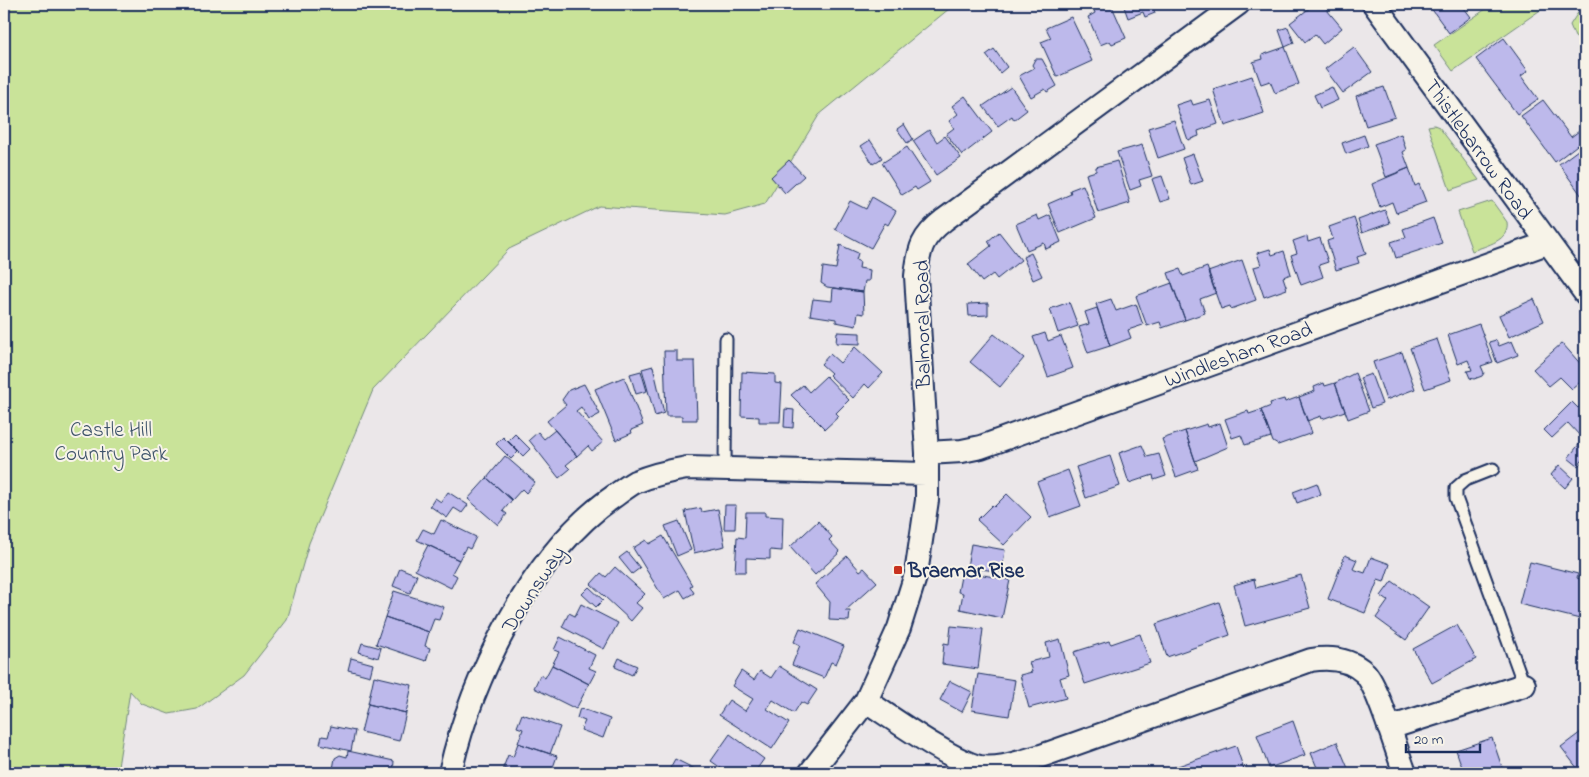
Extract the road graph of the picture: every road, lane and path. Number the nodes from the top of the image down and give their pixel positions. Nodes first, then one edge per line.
1 (1238, 4) edge
2 (1374, 4) edge
3 (1547, 243) junction
4 (1585, 293) edge
5 (726, 339) dead end
6 (926, 464) junction
7 (725, 468) junction
8 (1493, 468) dead end
9 (1524, 684) joint
10 (866, 701) junction
11 (1389, 728) junction
12 (1044, 764) edge
13 (450, 773) edge
14 (810, 773) edge
15 (1404, 773) edge

1 - 6 street, Balmoral Road
2 - 3 street, Thistlebarrow Road
3 - 4 street, Thistlebarrow Road
3 - 6 street, Windlesham Road
5 - 7 lane
6 - 7 street, Downsway
6 - 10 street, Balmoral Road
7 - 13 street, Downsway
8 - 9 lane
9 - 11 street
10 - 12 street
10 - 14 street, Balmoral Road
11 - 12 street
11 - 15 street

